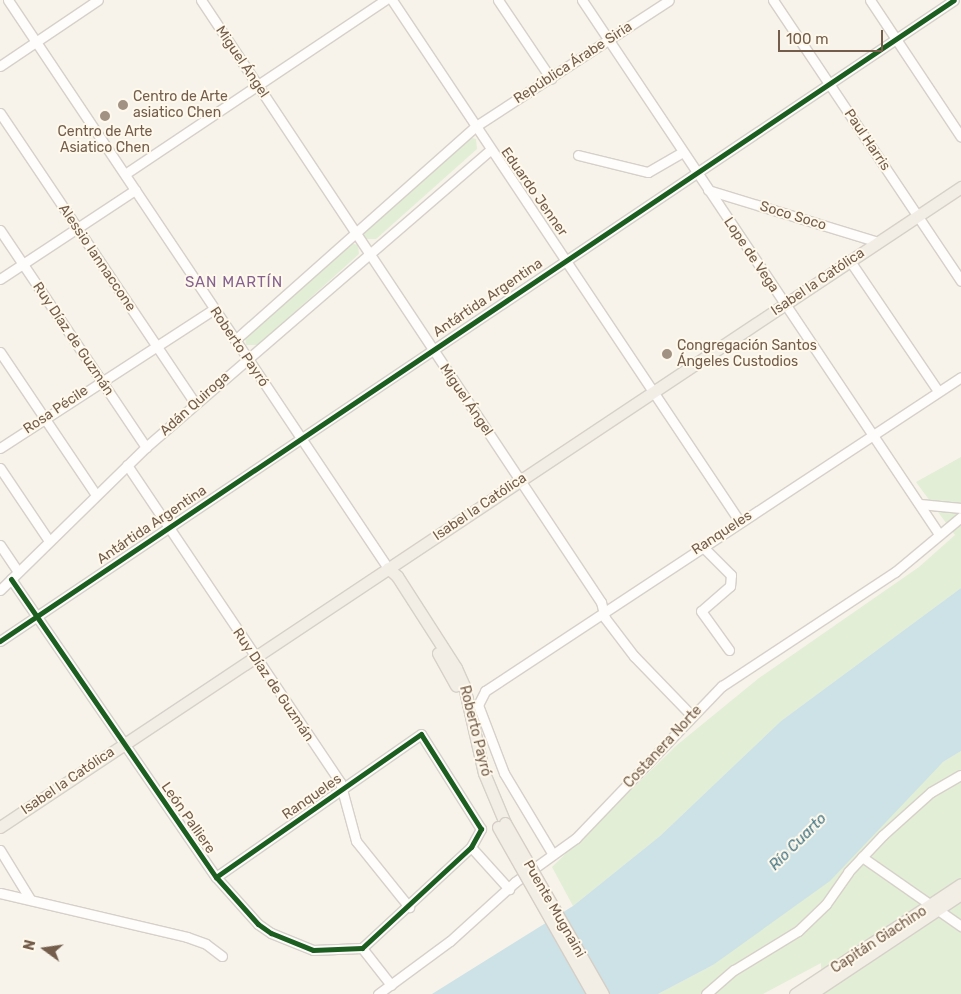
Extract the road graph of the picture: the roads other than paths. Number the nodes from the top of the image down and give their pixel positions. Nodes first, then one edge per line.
1 (8, 0) edge
2 (98, 0) edge
3 (201, 0) edge
4 (385, 0) edge
5 (392, 0) edge
6 (498, 0) edge
7 (582, 0) edge
8 (669, 0) edge
9 (773, 0) edge
10 (870, 0) edge
11 (954, 0) edge
12 (896, 39) junction
13 (609, 40) junction
14 (37, 41) junction
15 (0, 66) edge
16 (551, 79) junction
17 (829, 84) junction
18 (257, 85) junction
19 (0, 113) edge
20 (476, 126) junction
21 (961, 137) edge
22 (490, 150) junction
23 (682, 152) junction
24 (578, 155) dead end
25 (696, 173) junction
26 (125, 174) junction
27 (961, 187) edge
28 (135, 190) junction
29 (708, 190) junction
30 (917, 216) junction
31 (77, 229) junction
32 (0, 230) edge
33 (355, 232) junction
34 (878, 242) junction
35 (370, 255) junction
36 (567, 259) junction
37 (850, 261) junction
38 (22, 264) junction
39 (0, 279) edge
40 (961, 281) edge
41 (784, 305) junction
42 (214, 309) junction
43 (235, 340) junction
44 (155, 344) junction
45 (433, 349) junction
46 (0, 352) edge
47 (246, 358) junction
48 (961, 376) edge
49 (100, 381) junction
50 (938, 391) junction
51 (653, 392) junction
52 (195, 403) junction
53 (45, 417) junction
54 (874, 434) junction
55 (301, 437) junction
56 (146, 447) junction
57 (0, 448) edge
58 (127, 466) junction
59 (0, 468) edge
60 (520, 481) junction
61 (96, 495) junction
62 (920, 504) junction
63 (961, 508) edge
64 (961, 517) edge
65 (740, 522) junction
66 (168, 528) junction
67 (939, 534) junction
68 (49, 541) junction
69 (0, 545) edge
70 (702, 546) junction
71 (388, 568) junction
72 (18, 572) junction
73 (11, 579) junction
74 (0, 590) edge
75 (603, 611) junction
76 (36, 618) junction
77 (0, 641) edge
78 (729, 650) dead end
79 (255, 657) junction
80 (692, 715) junction
81 (123, 745) junction
82 (961, 774) edge
83 (343, 790) junction
84 (501, 825) junction
85 (0, 827) edge
86 (471, 847) junction
87 (0, 850) edge
88 (552, 853) junction
89 (862, 858) junction
90 (216, 877) junction
91 (961, 884) edge
92 (509, 889) junction
93 (0, 893) edge
94 (961, 894) edge
95 (30, 899) junction
96 (410, 907) junction
97 (934, 909) junction
98 (961, 926) edge
99 (362, 948) junction
100 (222, 956) dead end
101 (391, 985) junction
102 (803, 993) edge
103 (378, 994) edge
104 (593, 994) edge
105 (603, 994) edge
106 (706, 994) edge

1 - 14 street, Roberto Payró
2 - 14 street
3 - 18 street, Miguel Ángel
4 - 18 street
5 - 20 street, Eduardo Jenner
6 - 16 street
7 - 13 street, Lope de Vega
8 - 13 street, República Árabe Siria
9 - 17 street, Paul Harris
10 - 12 street
11 - 12 street, Antártida Argentina
12 - 17 street, Antártida Argentina
12 - 21 street
13 - 16 street, República Árabe Siria
13 - 23 street, Lope de Vega
14 - 15 street
14 - 26 street, Roberto Payró
16 - 20 street, República Árabe Siria
17 - 25 street, Antártida Argentina
17 - 30 street, Paul Harris
18 - 26 street
18 - 33 street, Miguel Ángel
19 - 31 street, Alessio Iannaccone
20 - 22 street, Eduardo Jenner
20 - 33 street
22 - 35 street, Adán Quiroga
22 - 36 street, Eduardo Jenner
23 - 24 street
23 - 25 street, Lope de Vega
25 - 29 street, Lope de Vega
25 - 36 street, Antártida Argentina
26 - 28 street, Roberto Payró
27 - 30 main road, Isabel la Católica
28 - 31 street
28 - 42 street, Roberto Payró
29 - 34 street, Soco Soco
29 - 41 street, Lope de Vega
30 - 34 main road, Isabel la Católica
30 - 40 street, Paul Harris
31 - 38 street
31 - 44 street, Alessio Iannaccone
32 - 38 street, Ruy Díaz de Guzmán
33 - 35 street, Miguel Ángel
33 - 43 street
34 - 37 main road, Isabel la Católica
35 - 45 street, Miguel Ángel
35 - 47 street, Adán Quiroga
36 - 45 street, Antártida Argentina
36 - 51 street, Eduardo Jenner
37 - 41 main road, Isabel la Católica
37 - 50 street
38 - 39 street
38 - 49 street, Ruy Díaz de Guzmán
41 - 51 main road, Isabel la Católica
41 - 54 street, Lope de Vega
42 - 43 street, Roberto Payró
42 - 44 street, Rosa Pécile
43 - 47 street, Roberto Payró
44 - 49 street, Rosa Pécile
44 - 52 street, Alessio Iannaccone
45 - 55 street, Antártida Argentina
45 - 60 street, Miguel Ángel
46 - 53 street
47 - 52 street, Adán Quiroga
47 - 55 street, Roberto Payró
48 - 50 street, Ranqueles
49 - 53 street, Rosa Pécile
49 - 56 street, Ruy Díaz de Guzmán
50 - 54 street, Ranqueles
51 - 60 main road, Isabel la Católica
51 - 65 street, Eduardo Jenner
52 - 56 street, Adán Quiroga
53 - 57 street, Rosa Pécile
53 - 61 street
54 - 62 street, Lope de Vega
54 - 65 street, Ranqueles
55 - 66 street, Antártida Argentina
55 - 71 street, Roberto Payró
56 - 58 street, Adán Quiroga
58 - 61 street, Adán Quiroga
58 - 66 street, Ruy Díaz de Guzmán
59 - 68 street
60 - 71 main road, Isabel la Católica
60 - 75 street, Miguel Ángel
61 - 68 street, Adán Quiroga
62 - 63 street
62 - 67 street, Lope de Vega
64 - 67 street, Costanera Norte
65 - 70 street, Ranqueles
66 - 76 street, Antártida Argentina
66 - 79 street, Ruy Díaz de Guzmán
67 - 80 street, Costanera Norte
68 - 72 street, Adán Quiroga
69 - 72 street
70 - 75 street, Ranqueles
70 - 78 street
71 - 79 main road, Isabel la Católica
71 - 84 main road, Roberto Payró
72 - 73 street, Adán Quiroga
73 - 74 street, Adán Quiroga
73 - 76 street, León Palliere
75 - 80 street, Miguel Ángel
75 - 88 street, Ranqueles
76 - 77 street
76 - 81 street, León Palliere
79 - 81 main road, Isabel la Católica
79 - 83 street, Ruy Díaz de Guzmán
80 - 88 street, Costanera Norte
81 - 85 main road, Isabel la Católica
81 - 90 street, León Palliere
82 - 89 street
83 - 86 street, Ranqueles
83 - 90 street, Ranqueles
83 - 96 street, Ruy Díaz de Guzmán
84 - 104 main road, Puente Mugnaini, bridge
84 - 105 main road, Puente Mugnaini, bridge
86 - 92 street
86 - 96 street
87 - 95 street
88 - 92 street, Costanera Norte
89 - 97 street
89 - 106 street
90 - 99 street, León Palliere
91 - 97 main road, Capitán Giachino
92 - 101 street, Costanera Norte
93 - 95 street
94 - 97 main road, Capitán Giachino
95 - 100 street
96 - 99 street
97 - 98 street
97 - 102 main road, Capitán Giachino
99 - 101 street
101 - 103 street, Costanera Norte

